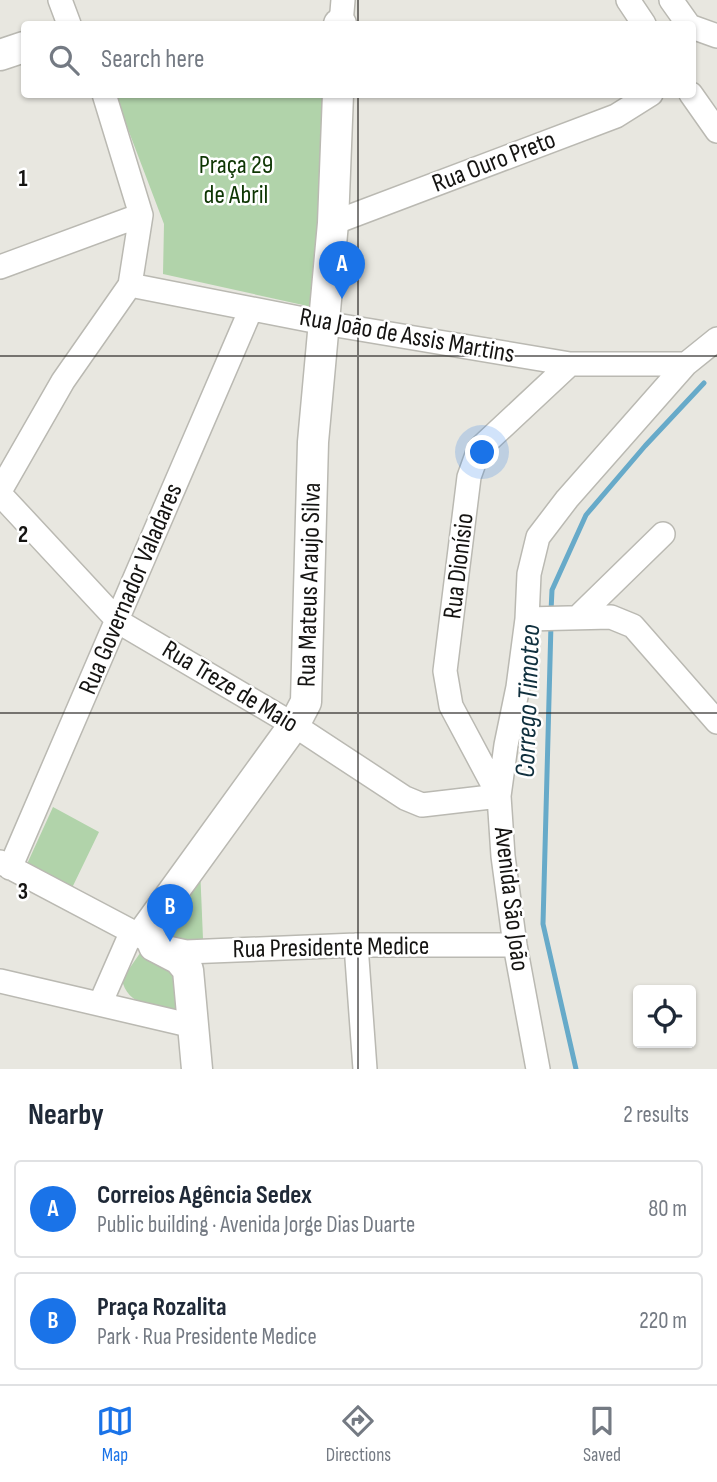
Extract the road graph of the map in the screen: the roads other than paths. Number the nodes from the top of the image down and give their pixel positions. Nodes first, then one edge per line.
1 (60, 0) edge
2 (343, 0) edge
3 (628, 0) edge
4 (671, 0) edge
5 (693, 0) edge
6 (68, 21) edge
7 (340, 21) edge
8 (642, 21) edge
9 (687, 21) edge
10 (690, 21) edge
11 (696, 27) edge
12 (717, 36) edge
13 (21, 48) edge
14 (0, 55) edge
15 (105, 98) edge
16 (338, 98) edge
17 (644, 98) edge
18 (694, 98) edge
19 (717, 131) edge
20 (141, 215) junction
21 (333, 223) junction
22 (0, 267) edge
23 (130, 285) junction
24 (251, 309) junction
25 (324, 323) junction
26 (717, 339) edge
27 (570, 364) junction
28 (686, 364) junction
29 (0, 492) edge
30 (663, 534) dead end
31 (571, 617) junction
32 (533, 619) junction
33 (119, 622) junction
34 (717, 722) edge
35 (294, 725) junction
36 (499, 796) junction
37 (5, 865) edge
38 (141, 936) junction
39 (356, 945) junction
40 (515, 945) junction
41 (0, 981) edge
42 (100, 1004) junction
43 (193, 1026) junction
44 (197, 1069) edge
45 (365, 1069) edge
46 (538, 1069) edge

1 - 6 street
2 - 7 street
3 - 8 street
4 - 9 street
5 - 10 street
11 - 12 street
13 - 14 main road
15 - 20 street
16 - 21 main road, Rua Mateus Araujo Silva
17 - 21 street, Rua Ouro Preto
18 - 19 street
20 - 22 street
20 - 23 street
21 - 25 main road, Rua Mateus Araujo Silva
23 - 24 street, Rua João de Assis Martins
23 - 29 street
24 - 25 street, Rua João de Assis Martins
24 - 33 street, Rua Governador Valadares
25 - 27 street, Rua João de Assis Martins
25 - 35 main road, Rua Mateus Araujo Silva
26 - 28 street, Avenida São João
27 - 28 street, Rua João de Assis Martins
27 - 36 street, Rua Dionísio
28 - 32 street, Avenida São João
29 - 33 street, Rua Treze de Maio
30 - 31 street
31 - 32 street
31 - 34 street
32 - 36 street, Avenida São João
33 - 35 street, Rua Treze de Maio
33 - 37 street, Rua Governador Valadares
35 - 36 street, Rua Treze de Maio
35 - 38 main road, Rua Mateus Araujo Silva
36 - 40 street, Avenida São João
37 - 38 street, Rua Presidente Medice
38 - 39 street, Rua Presidente Medice
38 - 42 street, Rua Mateus Araujo Silva
38 - 43 main road
39 - 40 street, Rua Presidente Medice
39 - 45 street
40 - 46 street, Avenida São João
41 - 42 street
42 - 43 street
43 - 44 main road

